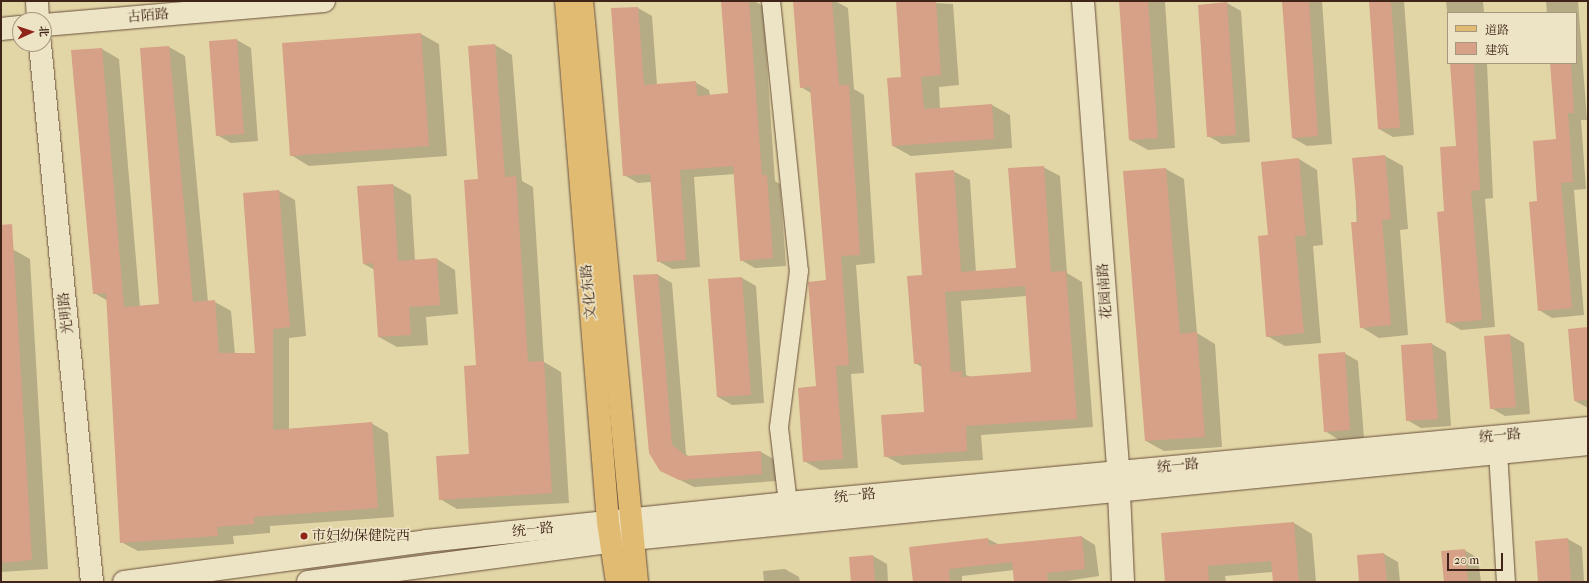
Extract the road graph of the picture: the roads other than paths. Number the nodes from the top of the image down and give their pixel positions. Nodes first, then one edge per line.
1 (37, 1) edge
2 (324, 1) edge
3 (566, 1) edge
4 (582, 1) edge
5 (771, 1) edge
6 (1083, 1) edge
7 (38, 12) edge
8 (52, 24) edge
9 (12, 28) edge
10 (1, 29) edge
11 (41, 52) edge
12 (1588, 428) edge
13 (1588, 444) edge
14 (1498, 452) junction
15 (1119, 480) junction
16 (788, 503) junction
17 (620, 531) junction
18 (92, 582) edge
19 (124, 582) edge
20 (308, 582) edge
21 (617, 582) edge
22 (637, 582) edge
23 (1123, 582) edge
24 (1506, 582) edge

1 - 7 main road
2 - 8 main road, 古陌路
3 - 17 main road, 文化东路
4 - 17 main road
5 - 16 street
6 - 15 main road, 花园南路
9 - 10 main road
11 - 18 main road, 光明路
12 - 15 main road, 统一路
13 - 14 main road, 统一路
14 - 15 main road, 统一路
14 - 24 street
15 - 16 main road, 统一路
15 - 17 main road, 统一路
15 - 23 main road, 花园南路
16 - 17 main road, 统一路
17 - 19 main road, 统一路
17 - 20 main road, 统一路
17 - 21 main road, 文化东路
17 - 22 main road

